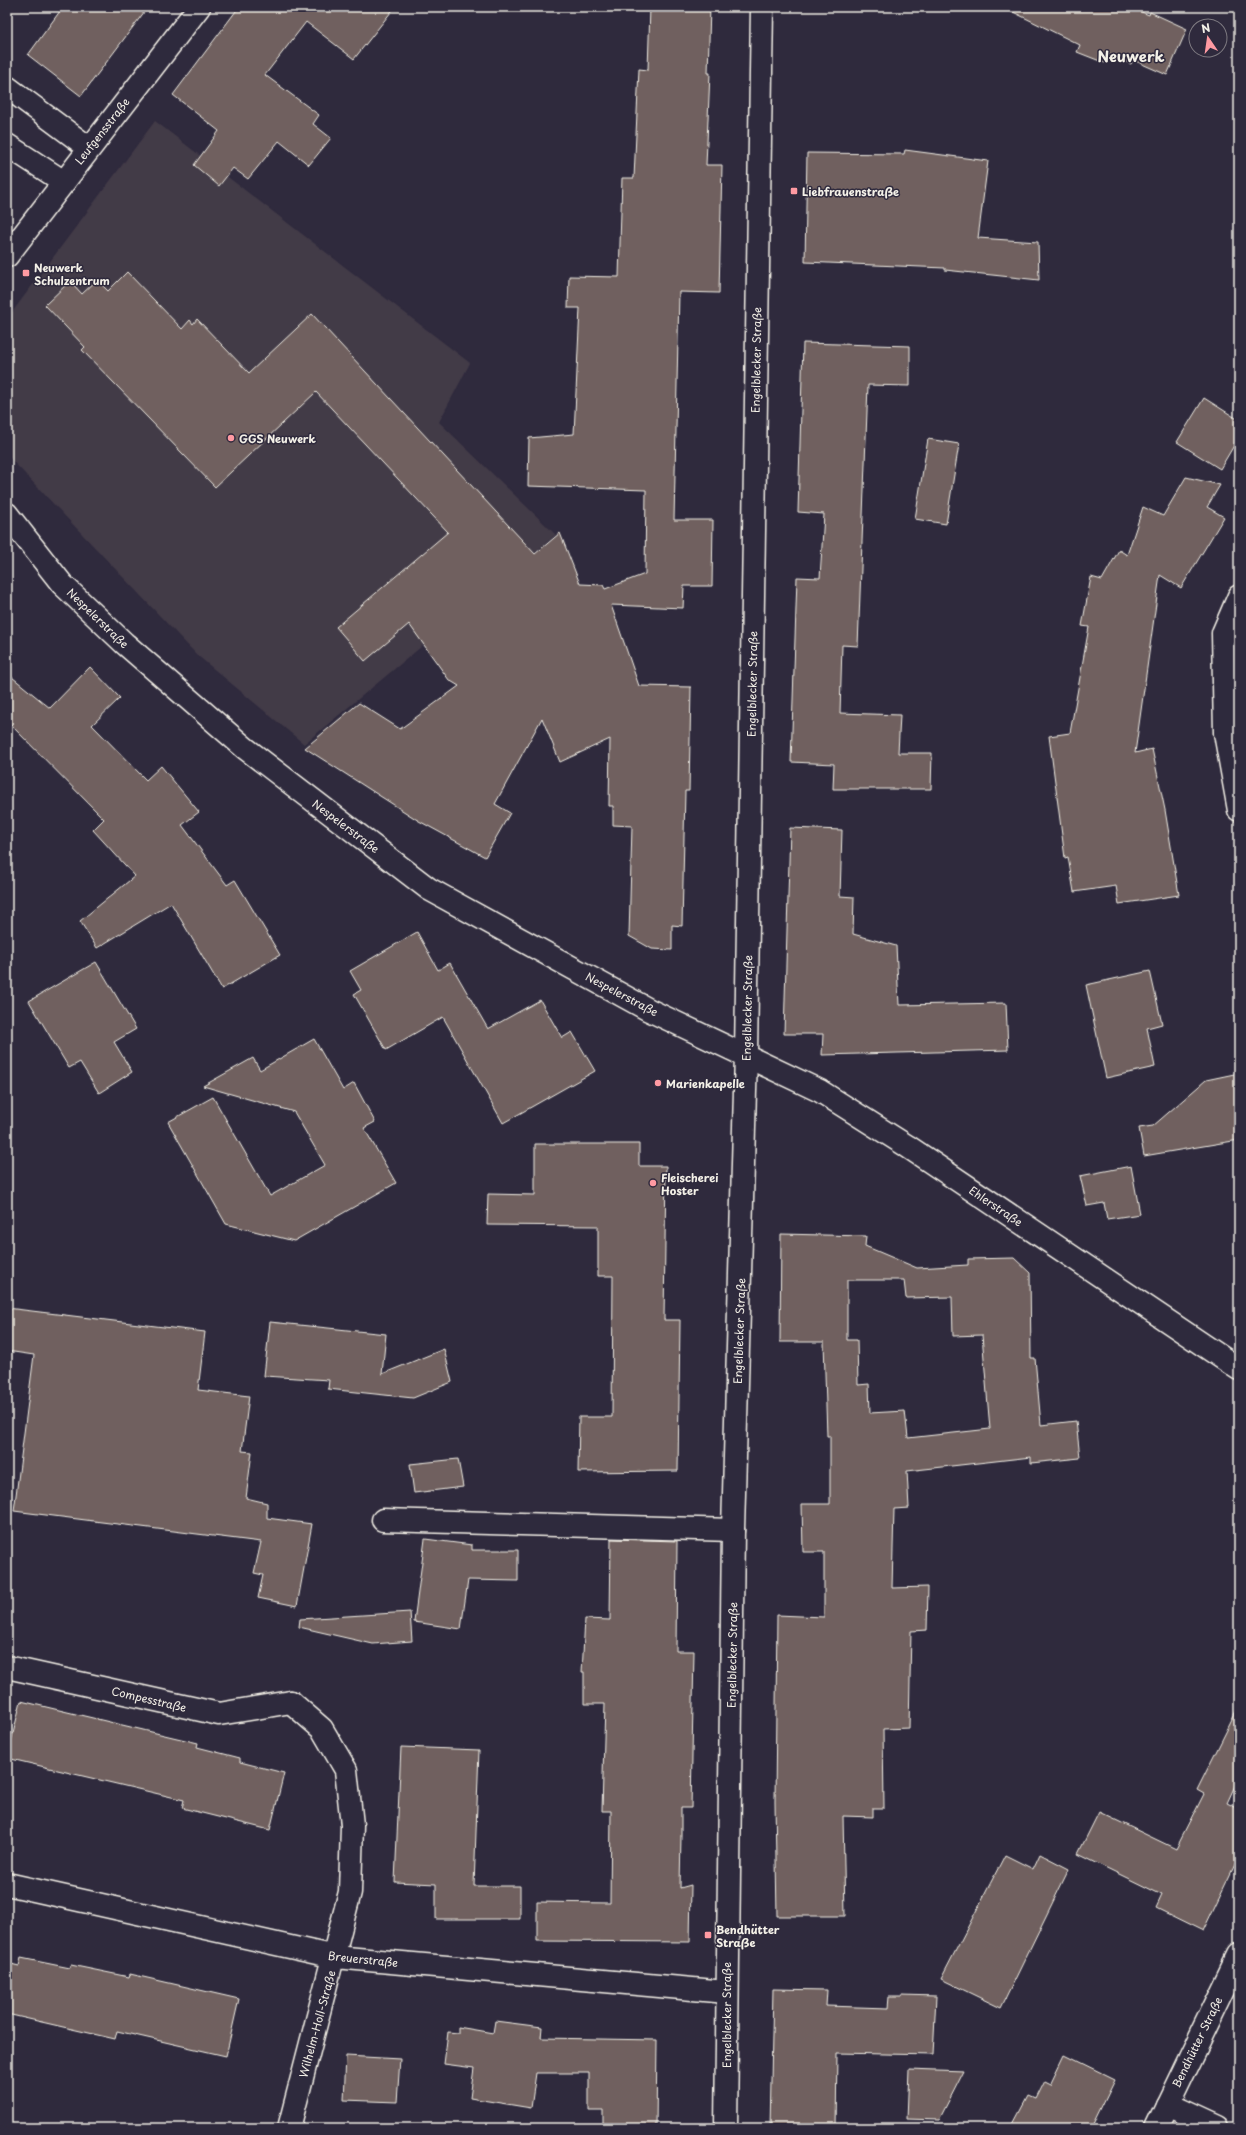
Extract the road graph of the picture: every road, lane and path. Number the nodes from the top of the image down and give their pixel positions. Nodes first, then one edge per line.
1 (199, 7) edge
2 (762, 7) edge
3 (7, 87) edge
4 (7, 145) edge
5 (89, 148) junction
6 (64, 182) junction
7 (7, 256) edge
8 (7, 514) edge
9 (1239, 596) edge
10 (1239, 810) edge
11 (746, 1054) junction
12 (1239, 1369) edge
13 (383, 1520) dead end
14 (734, 1530) junction
15 (7, 1666) edge
16 (291, 1702) joint
17 (7, 1884) edge
18 (1239, 1956) edge
19 (334, 1957) junction
20 (726, 1992) junction
21 (1167, 2105) junction
22 (289, 2128) edge
23 (726, 2128) edge
24 (1156, 2128) edge
25 (1217, 2128) edge

1 - 5 street, Leufgensstraße
2 - 11 street, Engelblecker Straße
3 - 5 street
4 - 6 street
5 - 6 street, Leufgensstraße
6 - 7 street, Leufgensstraße
8 - 11 street, Nespelerstraße
9 - 10 street
11 - 12 street, Ehlerstraße
11 - 14 street, Engelblecker Straße
13 - 14 street
14 - 20 street, Engelblecker Straße
15 - 16 street, Compesstraße
16 - 19 street, Wilhelm-Holl-Straße
17 - 19 street, Breuerstraße
18 - 21 street, Bendhütter Straße
19 - 20 street, Breuerstraße
19 - 22 street, Wilhelm-Holl-Straße
20 - 23 street, Engelblecker Straße
21 - 24 street, Bendhütter Straße
21 - 25 street

